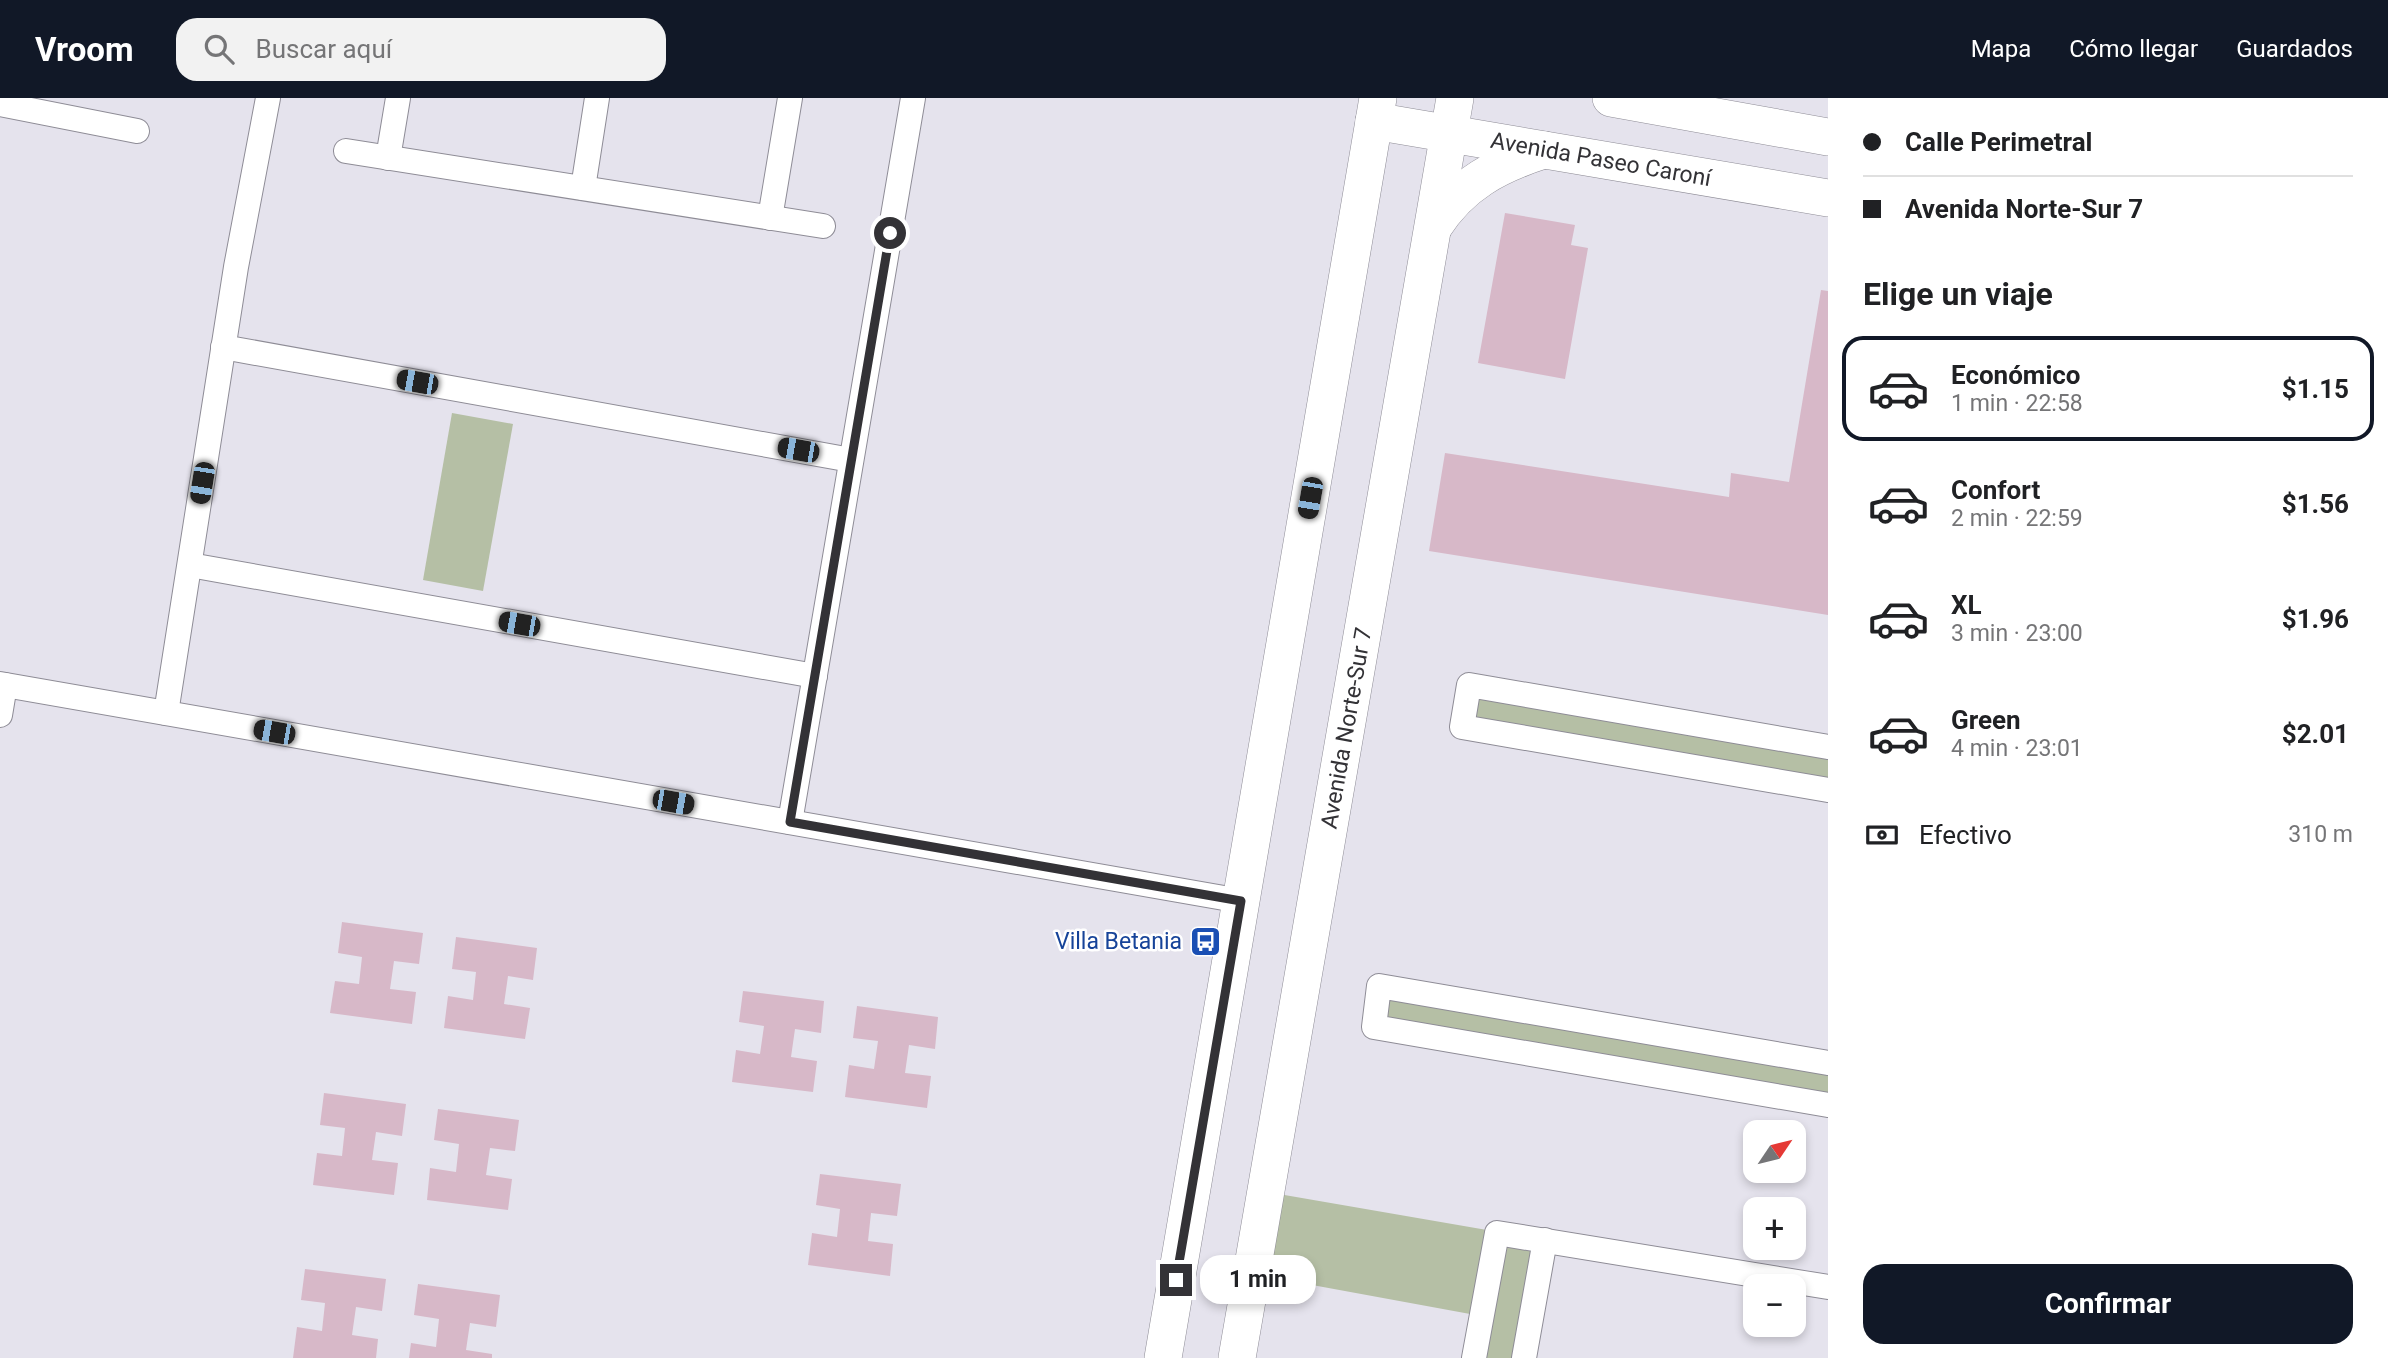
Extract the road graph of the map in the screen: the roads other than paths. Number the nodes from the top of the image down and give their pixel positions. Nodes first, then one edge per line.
1 (268, 98) edge
2 (398, 98) edge
3 (597, 98) edge
4 (790, 98) edge
5 (913, 98) edge
6 (1455, 98) edge
7 (1611, 98) edge
8 (0, 104) edge
9 (57, 106) edge
10 (1376, 110) edge
11 (137, 131) dead end
12 (1449, 134) junction
13 (1828, 137) edge
14 (1545, 150) junction
15 (346, 151) dead end
16 (388, 158) junction
17 (583, 188) junction
18 (1828, 198) edge
19 (770, 218) junction
20 (823, 226) dead end
21 (1432, 230) junction
22 (223, 347) junction
23 (851, 460) junction
24 (190, 565) junction
25 (815, 676) junction
26 (2, 685) edge
27 (166, 713) junction
28 (0, 715) edge
29 (1828, 747) edge
30 (1828, 790) edge
31 (790, 822) junction
32 (1241, 901) junction
33 (1828, 1063) edge
34 (1828, 1105) edge
35 (1545, 1240) junction
36 (1828, 1287) edge
37 (1163, 1358) edge
38 (1237, 1358) edge
39 (1474, 1358) edge
40 (1524, 1358) edge

1 - 22 street
2 - 16 street
3 - 17 street
4 - 19 street
5 - 23 street
6 - 12 main road, Avenida Norte-Sur 7
7 - 13 main road
8 - 9 street
9 - 11 street
10 - 12 main road, Avenida Paseo Caroní
10 - 32 main road
12 - 14 main road, Avenida Paseo Caroní
12 - 21 main road, Avenida Norte-Sur 7
14 - 18 main road, Avenida Paseo Caroní
14 - 21 main road
15 - 16 street
16 - 17 street
17 - 19 street
19 - 20 street
21 - 38 main road, Avenida Norte-Sur 7
22 - 23 street
22 - 24 street
23 - 25 street
24 - 25 street
24 - 27 street
25 - 31 street
26 - 27 street
26 - 28 street
27 - 31 street
29 - 30 street
31 - 32 street
32 - 37 main road
33 - 34 street
35 - 36 street
35 - 39 street
35 - 40 street

